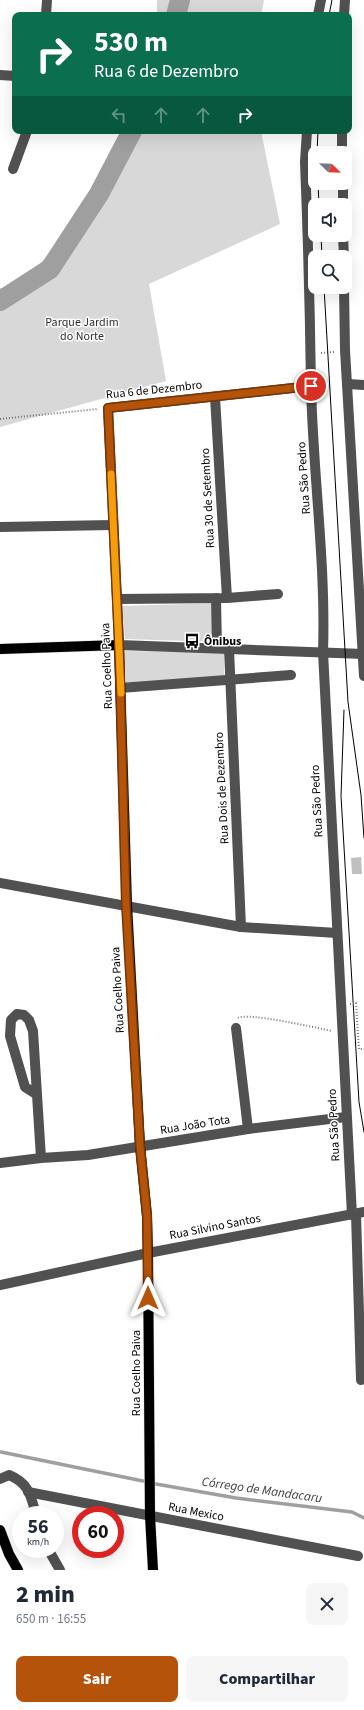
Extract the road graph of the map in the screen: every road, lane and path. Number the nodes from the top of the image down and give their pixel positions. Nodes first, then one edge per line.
1 (47, 0) edge
2 (321, 0) edge
3 (345, 0) edge
4 (46, 12) edge
5 (319, 12) edge
6 (344, 12) edge
7 (0, 75) edge
8 (12, 76) edge
9 (26, 134) edge
10 (307, 134) edge
11 (342, 134) edge
12 (342, 146) edge
13 (13, 169) dead end
14 (344, 294) edge
15 (345, 350) junction
16 (312, 353) junction
17 (348, 384) junction
18 (364, 385) edge
19 (311, 386) junction
20 (215, 397) junction
21 (108, 408) junction
22 (0, 418) edge
23 (113, 525) junction
24 (0, 527) edge
25 (278, 594) dead end
26 (216, 598) junction
27 (227, 598) junction
28 (117, 599) junction
29 (119, 644) junction
30 (217, 648) junction
31 (229, 649) junction
32 (0, 650) edge
33 (323, 652) junction
34 (363, 654) edge
35 (291, 675) dead end
36 (364, 676) edge
37 (230, 680) junction
38 (120, 688) junction
39 (0, 883) edge
40 (126, 905) junction
41 (241, 927) junction
42 (337, 933) junction
43 (350, 1004) dead end
44 (236, 1028) joint
45 (343, 1034) junction
46 (364, 1049) edge
47 (36, 1094) junction
48 (346, 1117) junction
49 (248, 1129) junction
50 (140, 1146) junction
51 (41, 1158) junction
52 (0, 1163) edge
53 (357, 1214) edge
54 (148, 1253) junction
55 (0, 1285) edge
56 (361, 1380) dead end
57 (0, 1479) edge
58 (28, 1492) junction
59 (33, 1506) edge
60 (150, 1516) junction
61 (0, 1530) edge
62 (358, 1556) dead end
63 (53, 1558) edge
64 (18, 1570) edge
65 (60, 1570) edge
66 (153, 1570) edge

1 - 4 street
2 - 5 street
3 - 6 street
7 - 8 street
9 - 13 street
10 - 16 street, Rua São Pedro
11 - 12 street
14 - 15 street
15 - 16 path
15 - 17 street
16 - 19 street, Rua São Pedro
17 - 18 street
17 - 34 street
19 - 20 street, Rua 6 de Dezembro
19 - 33 street, Rua São Pedro
20 - 21 street, Rua 6 de Dezembro
20 - 27 street, Rua 30 de Setembro
21 - 22 path, Rua 6 de Dezembro
21 - 23 street, Rua Coelho Paiva
23 - 24 street
23 - 28 street, Rua Coelho Paiva
25 - 27 street
26 - 27 street
26 - 28 street
26 - 30 street
28 - 29 street, Rua Coelho Paiva
29 - 30 street
29 - 32 main road
29 - 38 main road, Rua Coelho Paiva
30 - 31 street
31 - 33 street
31 - 37 street, Rua Dois de Dezembro
33 - 34 street
33 - 42 street, Rua São Pedro
34 - 36 street
35 - 37 street
37 - 38 street
37 - 41 street, Rua Dois de Dezembro
38 - 40 main road, Rua Coelho Paiva
39 - 40 street
40 - 41 street
40 - 50 main road, Rua Coelho Paiva
41 - 42 street
42 - 45 street, Rua São Pedro
43 - 46 path, bridge
44 - 45 path
44 - 49 street
45 - 48 street, Rua São Pedro
47 - 47 street
47 - 51 street
48 - 49 street, Rua João Tota
48 - 53 street, Rua São Pedro
49 - 50 street, Rua João Tota
50 - 51 street, Rua João Tota
50 - 54 main road, Rua Coelho Paiva
51 - 52 street, Rua João Tota
53 - 54 street, Rua Silvino Santos
53 - 56 street, Rua São Pedro
54 - 55 street, Rua Silvino Santos
54 - 60 main road, Rua Coelho Paiva
57 - 58 street
58 - 59 street
58 - 60 street, Rua Mexico
60 - 62 street, Rua Mexico
60 - 66 main road, Rua Coelho Paiva
61 - 64 main road
63 - 65 street

